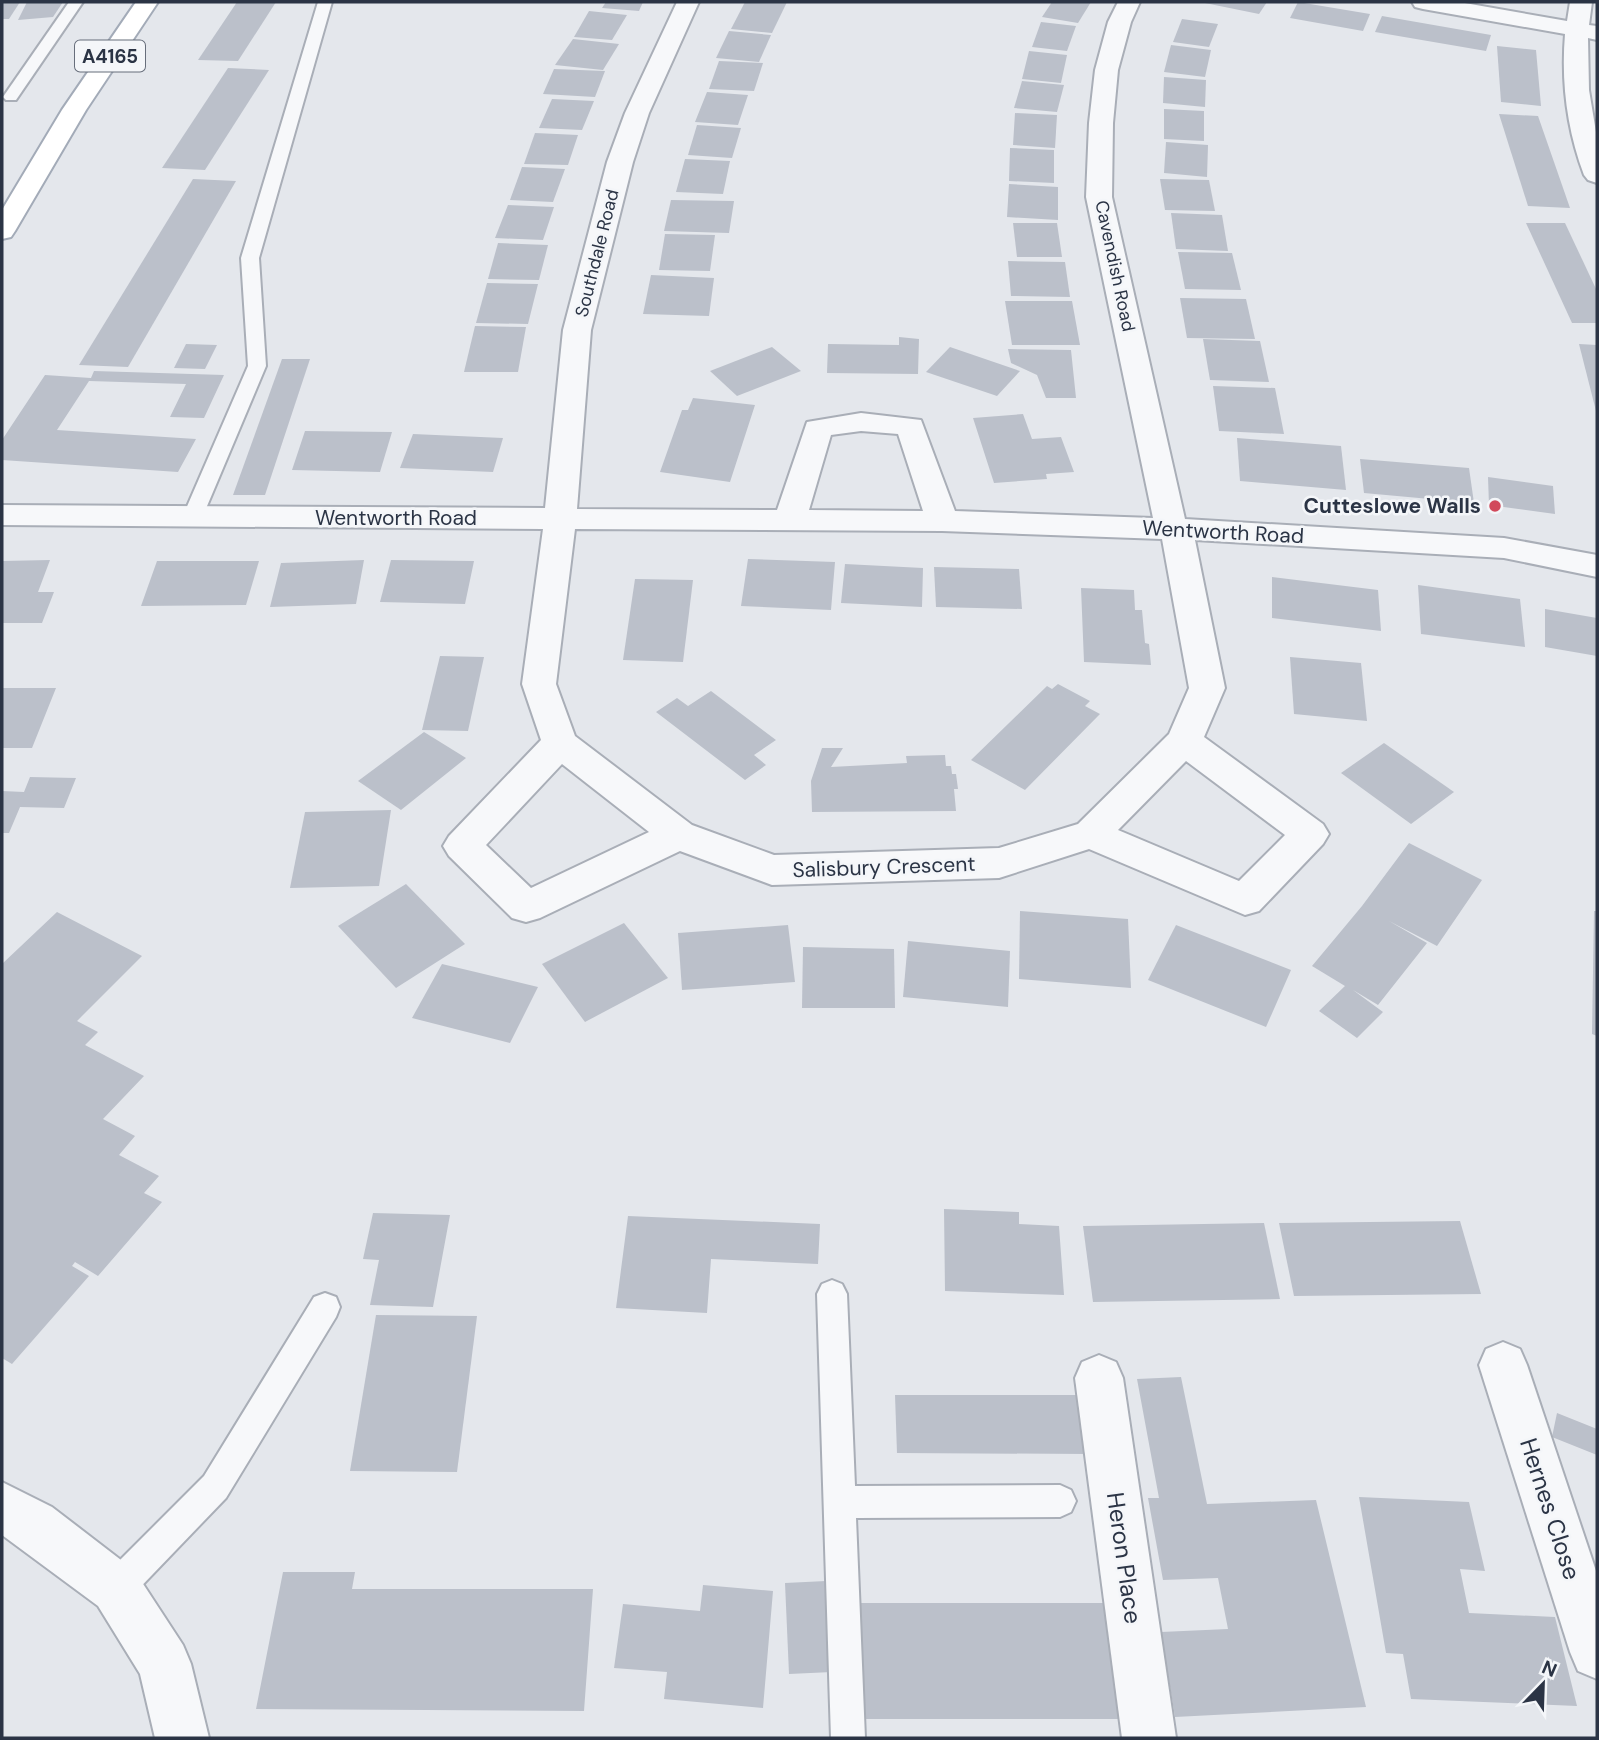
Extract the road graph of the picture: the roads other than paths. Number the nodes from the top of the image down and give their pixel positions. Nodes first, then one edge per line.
1 (76, 2) edge
2 (147, 2) edge
3 (325, 2) edge
4 (688, 2) edge
5 (1129, 2) edge
6 (1423, 2) edge
7 (1581, 2) edge
8 (1586, 31) edge
9 (11, 97) dead end
10 (1597, 175) edge
11 (2, 231) edge
12 (2, 515) edge
13 (560, 517) junction
14 (192, 518) junction
15 (790, 519) junction
16 (942, 521) junction
17 (1175, 529) junction
18 (1597, 566) edge
19 (1184, 741) junction
20 (560, 743) junction
21 (1091, 834) junction
22 (679, 835) junction
23 (832, 1294) dead end
24 (325, 1307) dead end
25 (1503, 1365) dead end
26 (1099, 1378) dead end
27 (1060, 1501) dead end
28 (839, 1502) junction
29 (2, 1507) edge
30 (116, 1588) junction
31 (1597, 1652) edge
32 (182, 1738) edge
33 (848, 1738) edge
34 (1149, 1738) edge

1 - 9 lane
2 - 11 main road, A4165
3 - 14 lane
4 - 13 street, Southdale Road
5 - 17 street, Cavendish Road
6 - 8 street
7 - 8 street
8 - 10 street
12 - 14 street, Wentworth Road
13 - 14 street, Wentworth Road
13 - 15 street, Wentworth Road
13 - 20 street
15 - 16 street, Wentworth Road
15 - 16 street
16 - 17 street, Wentworth Road
17 - 18 street, Wentworth Road
17 - 19 street, Salisbury Crescent
19 - 21 street, Salisbury Crescent
19 - 21 street
20 - 22 street, Salisbury Crescent
20 - 22 street
21 - 22 street, Salisbury Crescent
23 - 28 lane
24 - 30 lane
25 - 31 street, Hernes Close
26 - 34 street, Heron Place
27 - 28 lane
28 - 33 lane
29 - 30 street
30 - 32 street

